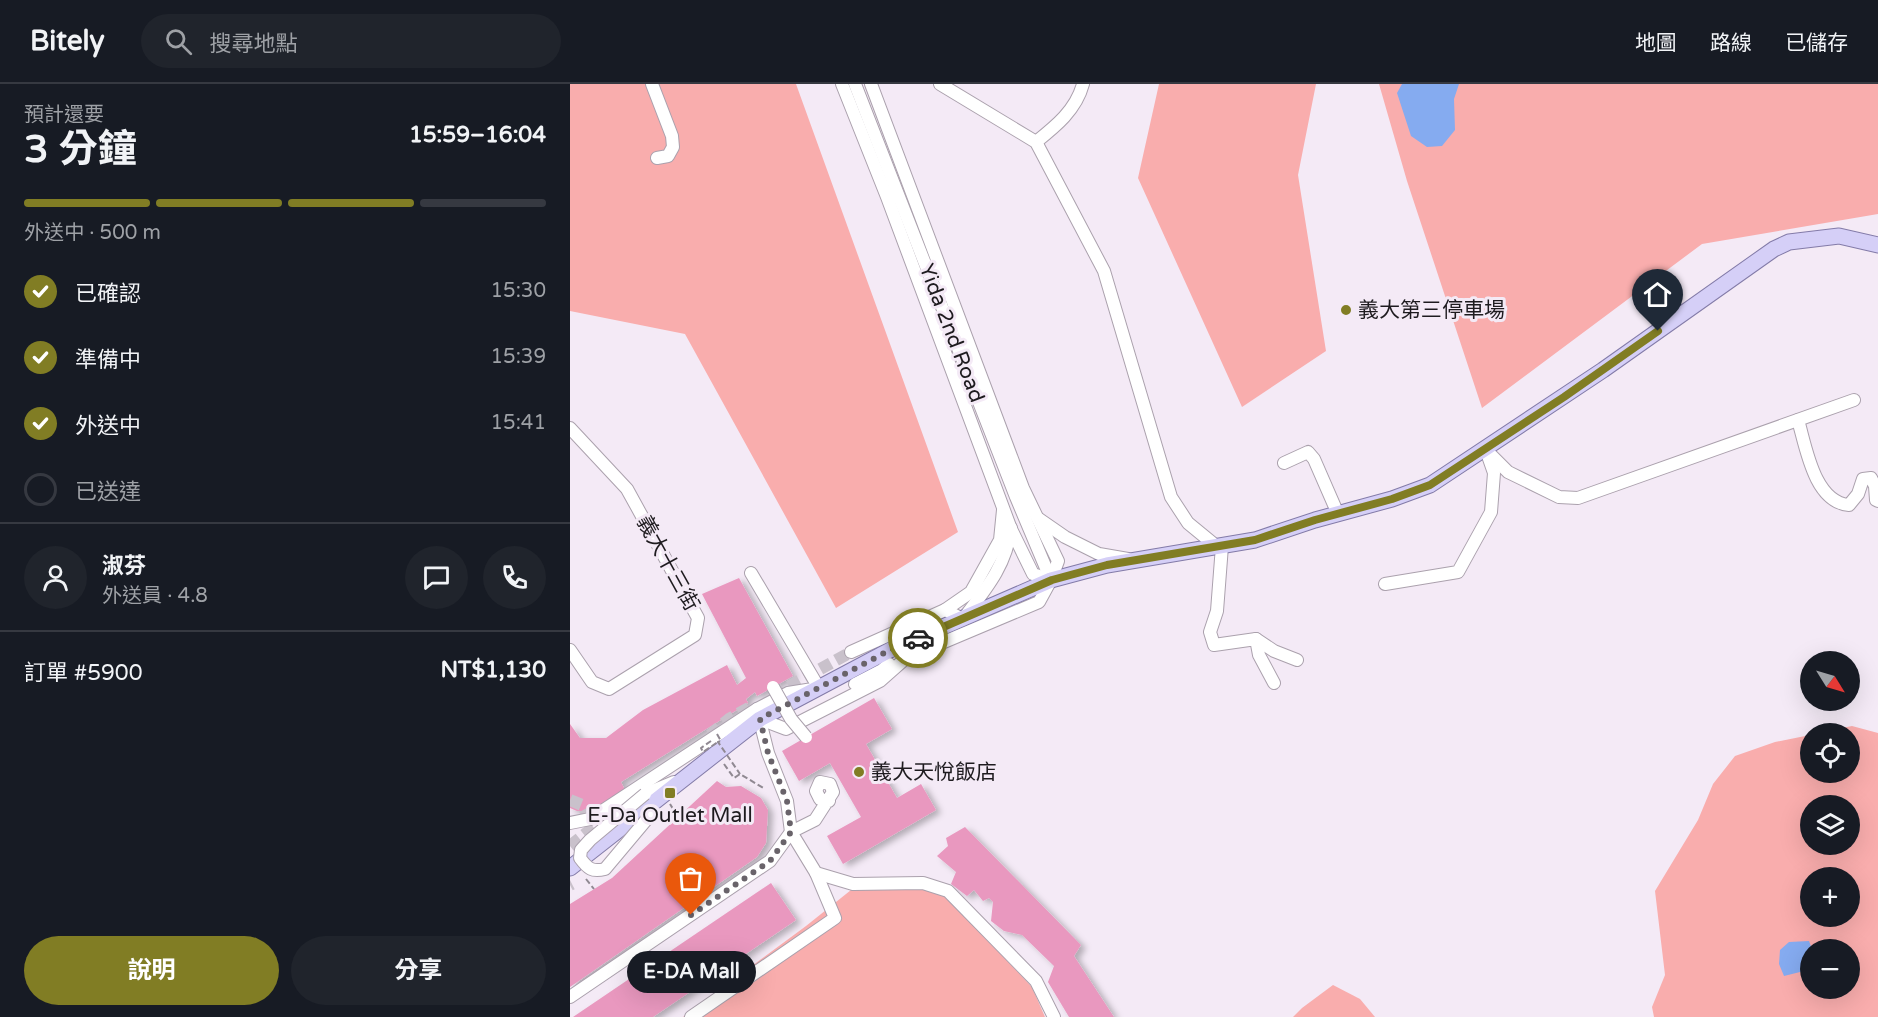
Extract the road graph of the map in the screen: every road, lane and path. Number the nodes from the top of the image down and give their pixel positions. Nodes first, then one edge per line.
1 (652, 84) edge
2 (842, 84) edge
3 (855, 84) edge
4 (871, 84) edge
5 (940, 84) edge
6 (1083, 84) edge
7 (1036, 142) junction
8 (657, 158) dead end
9 (1878, 245) edge
10 (1854, 400) dead end
11 (1798, 420) junction
12 (570, 428) edge
13 (1485, 449) junction
14 (1284, 463) dead end
15 (1016, 497) junction
16 (1878, 501) edge
17 (1004, 506) junction
18 (1338, 514) junction
19 (1037, 517) junction
20 (1011, 529) junction
21 (1219, 546) junction
22 (1132, 560) junction
23 (751, 573) dead end
24 (1052, 580) junction
25 (1385, 584) dead end
26 (945, 610) junction
27 (963, 619) junction
28 (919, 638) junction
29 (1256, 639) junction
30 (570, 650) edge
31 (850, 652) tunnel mouth
32 (1297, 660) dead end
33 (1274, 683) dead end
34 (773, 687) dead end
35 (819, 688) junction
36 (758, 714) junction
37 (791, 718) junction
38 (806, 737) dead end
39 (715, 739) junction
40 (722, 762) dead end
41 (740, 774) junction
42 (765, 789) dead end
43 (829, 801) dead end
44 (656, 804) junction
45 (678, 817) dead end
46 (570, 823) edge
47 (791, 832) junction
48 (570, 867) edge
49 (816, 873) junction
50 (570, 997) edge
51 (694, 1017) edge
52 (1054, 1017) edge

1 - 8 street
2 - 17 street, Yida 2nd Road
3 - 15 street, Yida 2nd Road
4 - 19 street, Yida 2nd Road
5 - 7 street
6 - 7 street
7 - 21 street
9 - 13 main road
10 - 11 street
11 - 13 street
11 - 16 street
12 - 30 street, 義大十三街
13 - 18 main road
13 - 25 street
14 - 18 street
15 - 19 street
15 - 20 street
15 - 24 street, Yida 2nd Road
17 - 20 street, Yida 2nd Road
17 - 26 street, Yida 2nd Road
18 - 21 main road
19 - 22 street
19 - 24 street, Yida 2nd Road
20 - 24 street, Yida 2nd Road
20 - 27 street
21 - 22 main road
21 - 29 street
22 - 24 main road
23 - 35 street
24 - 27 main road
24 - 36 street
26 - 27 street
26 - 31 street, Yida 2nd Road
27 - 28 main road
28 - 35 main road
28 - 37 street
29 - 32 street
29 - 33 street
34 - 37 street, bridge
35 - 36 main road
36 - 39 street
36 - 44 main road
36 - 47 street
37 - 38 street, bridge
39 - 41 path, bridge
39 - 46 street
40 - 41 path
41 - 42 path
43 - 47 street
44 - 44 street, bridge
44 - 45 path
44 - 48 main road
47 - 49 street
47 - 50 street
49 - 51 street
49 - 52 street

